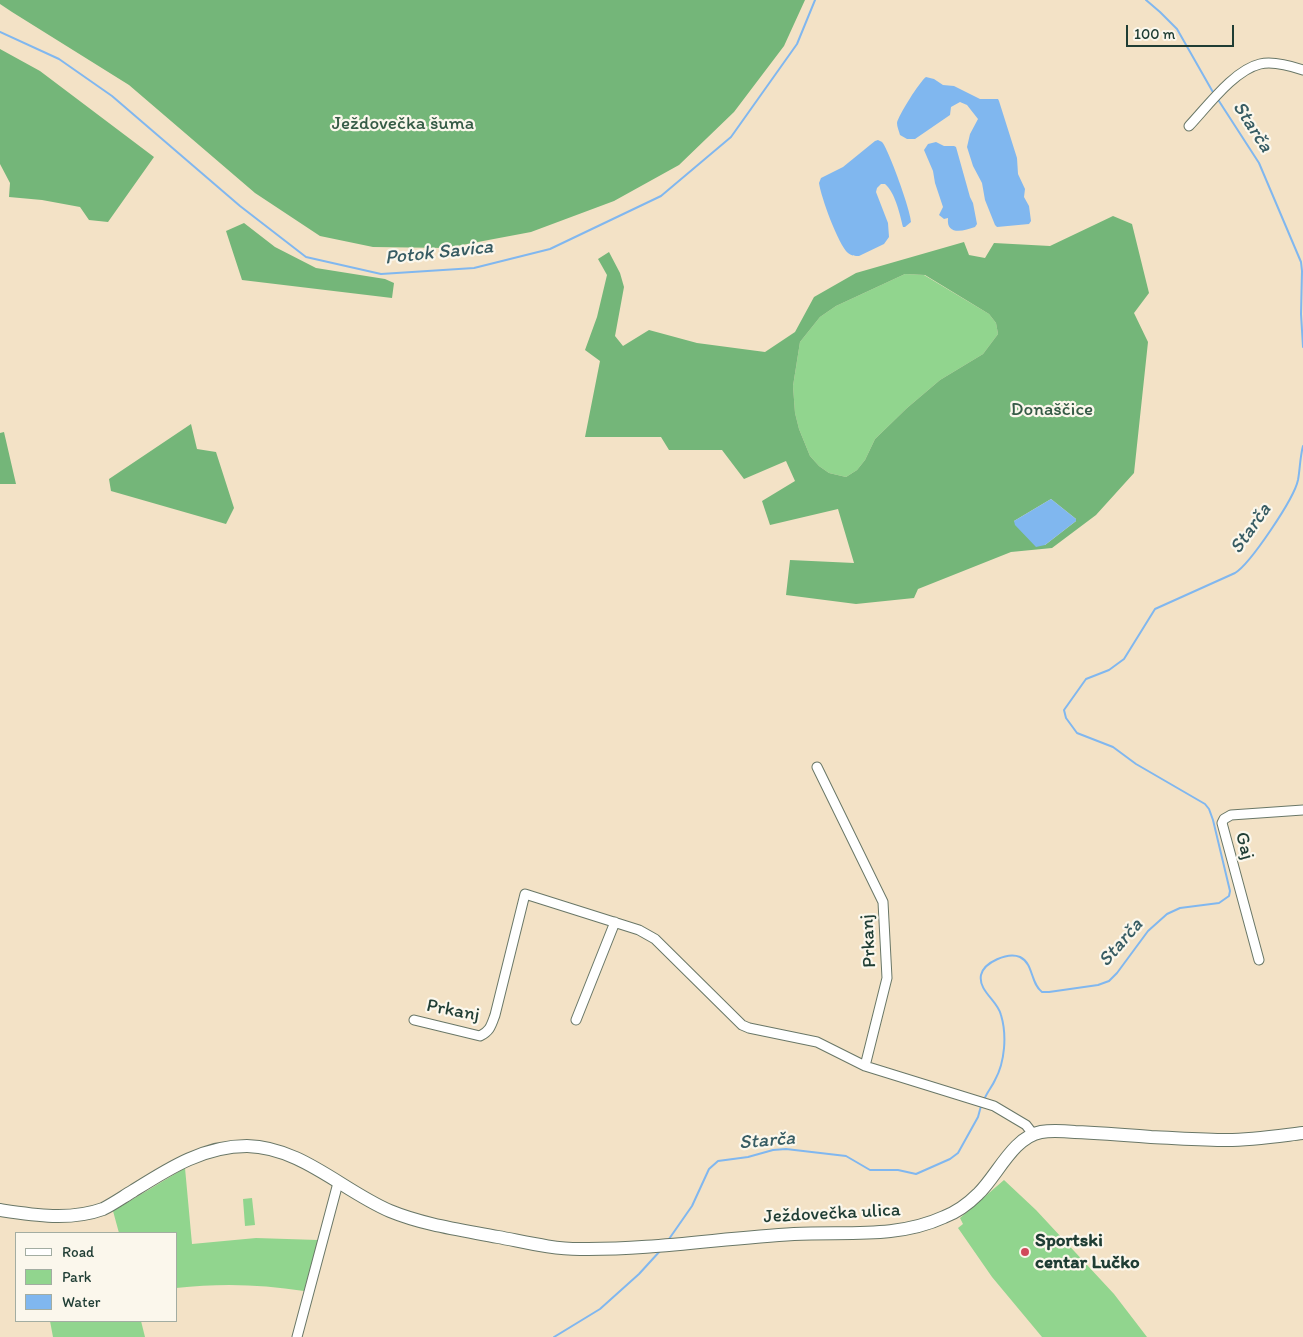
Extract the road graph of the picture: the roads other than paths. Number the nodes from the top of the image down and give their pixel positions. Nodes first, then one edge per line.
1 (1303, 70) edge
2 (1189, 126) dead end
3 (817, 768) dead end
4 (1303, 810) edge
5 (615, 922) junction
6 (1258, 960) dead end
7 (414, 1020) dead end
8 (576, 1020) dead end
9 (866, 1066) junction
10 (1303, 1133) edge
11 (1033, 1134) junction
12 (338, 1183) junction
13 (0, 1210) edge
14 (297, 1337) edge

1 - 2 street
3 - 9 street, Prkanj
4 - 6 street, Gaj
5 - 7 street, Prkanj
5 - 8 street
5 - 9 street, Prkanj
9 - 11 street, Prkanj
10 - 11 main road
11 - 12 main road, Ježdovečka ulica
12 - 13 main road, Ježdovečka ulica
12 - 14 street

